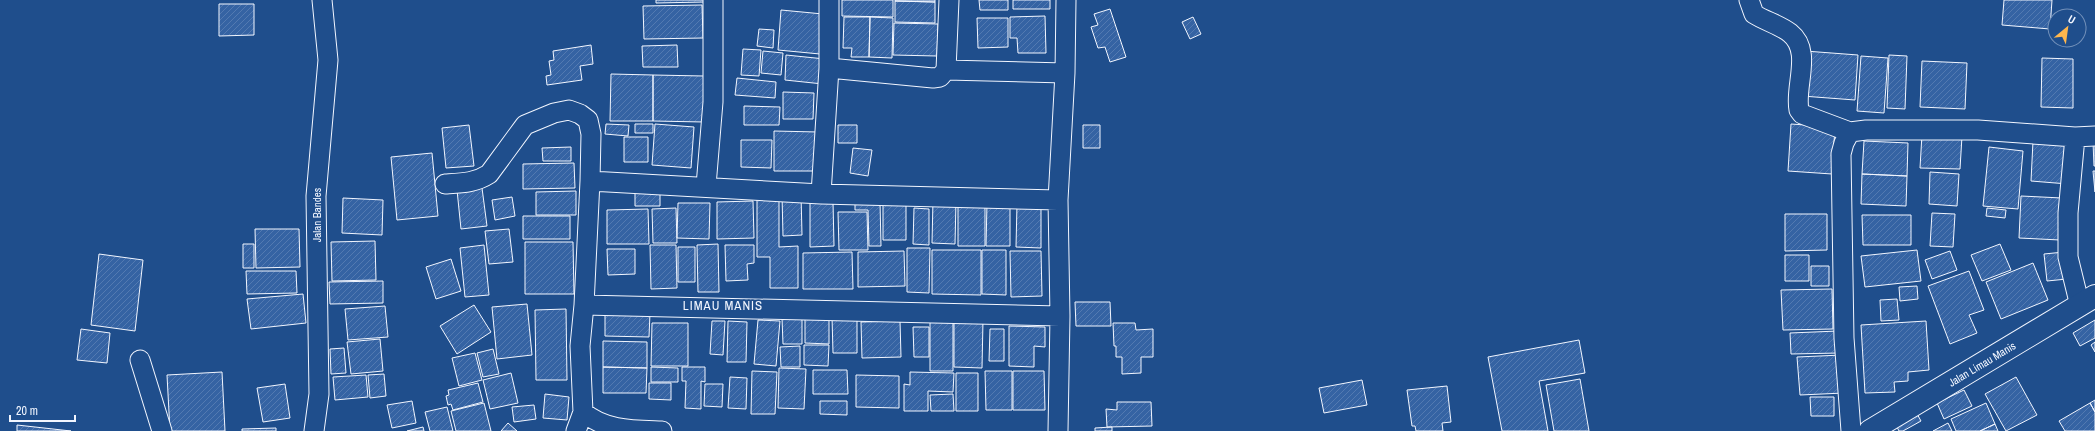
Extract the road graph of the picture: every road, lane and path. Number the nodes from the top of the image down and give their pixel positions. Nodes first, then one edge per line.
1 (322, 0) edge
2 (713, 0) edge
3 (829, 0) edge
4 (949, 0) edge
5 (1066, 0) edge
6 (1749, 0) edge
7 (829, 68) junction
8 (946, 70) junction
9 (1065, 73) junction
10 (1850, 132) junction
11 (2095, 136) edge
12 (2075, 137) junction
13 (590, 181) junction
14 (445, 184) dead end
15 (706, 186) junction
16 (822, 194) junction
17 (1058, 200) junction
18 (2088, 301) edge
19 (584, 305) junction
20 (1060, 316) junction
21 (140, 360) dead end
22 (583, 412) junction
23 (162, 431) edge
24 (314, 431) edge
25 (576, 431) edge
26 (662, 431) edge
27 (1058, 431) edge
28 (1852, 431) edge
29 (1870, 431) edge

1 - 24 street, Jalan Bandes
2 - 15 street
3 - 7 street
4 - 8 street
5 - 9 street
6 - 10 street
7 - 8 street
7 - 16 street
8 - 9 street
9 - 17 street
10 - 12 street
10 - 28 street
11 - 12 street
12 - 18 street
13 - 14 street
13 - 15 street
13 - 19 street
15 - 16 street
16 - 17 street
17 - 20 street
18 - 29 street, Jalan Limau Manis
19 - 20 street
19 - 22 street
20 - 27 street
21 - 23 street
22 - 25 street
22 - 26 street

